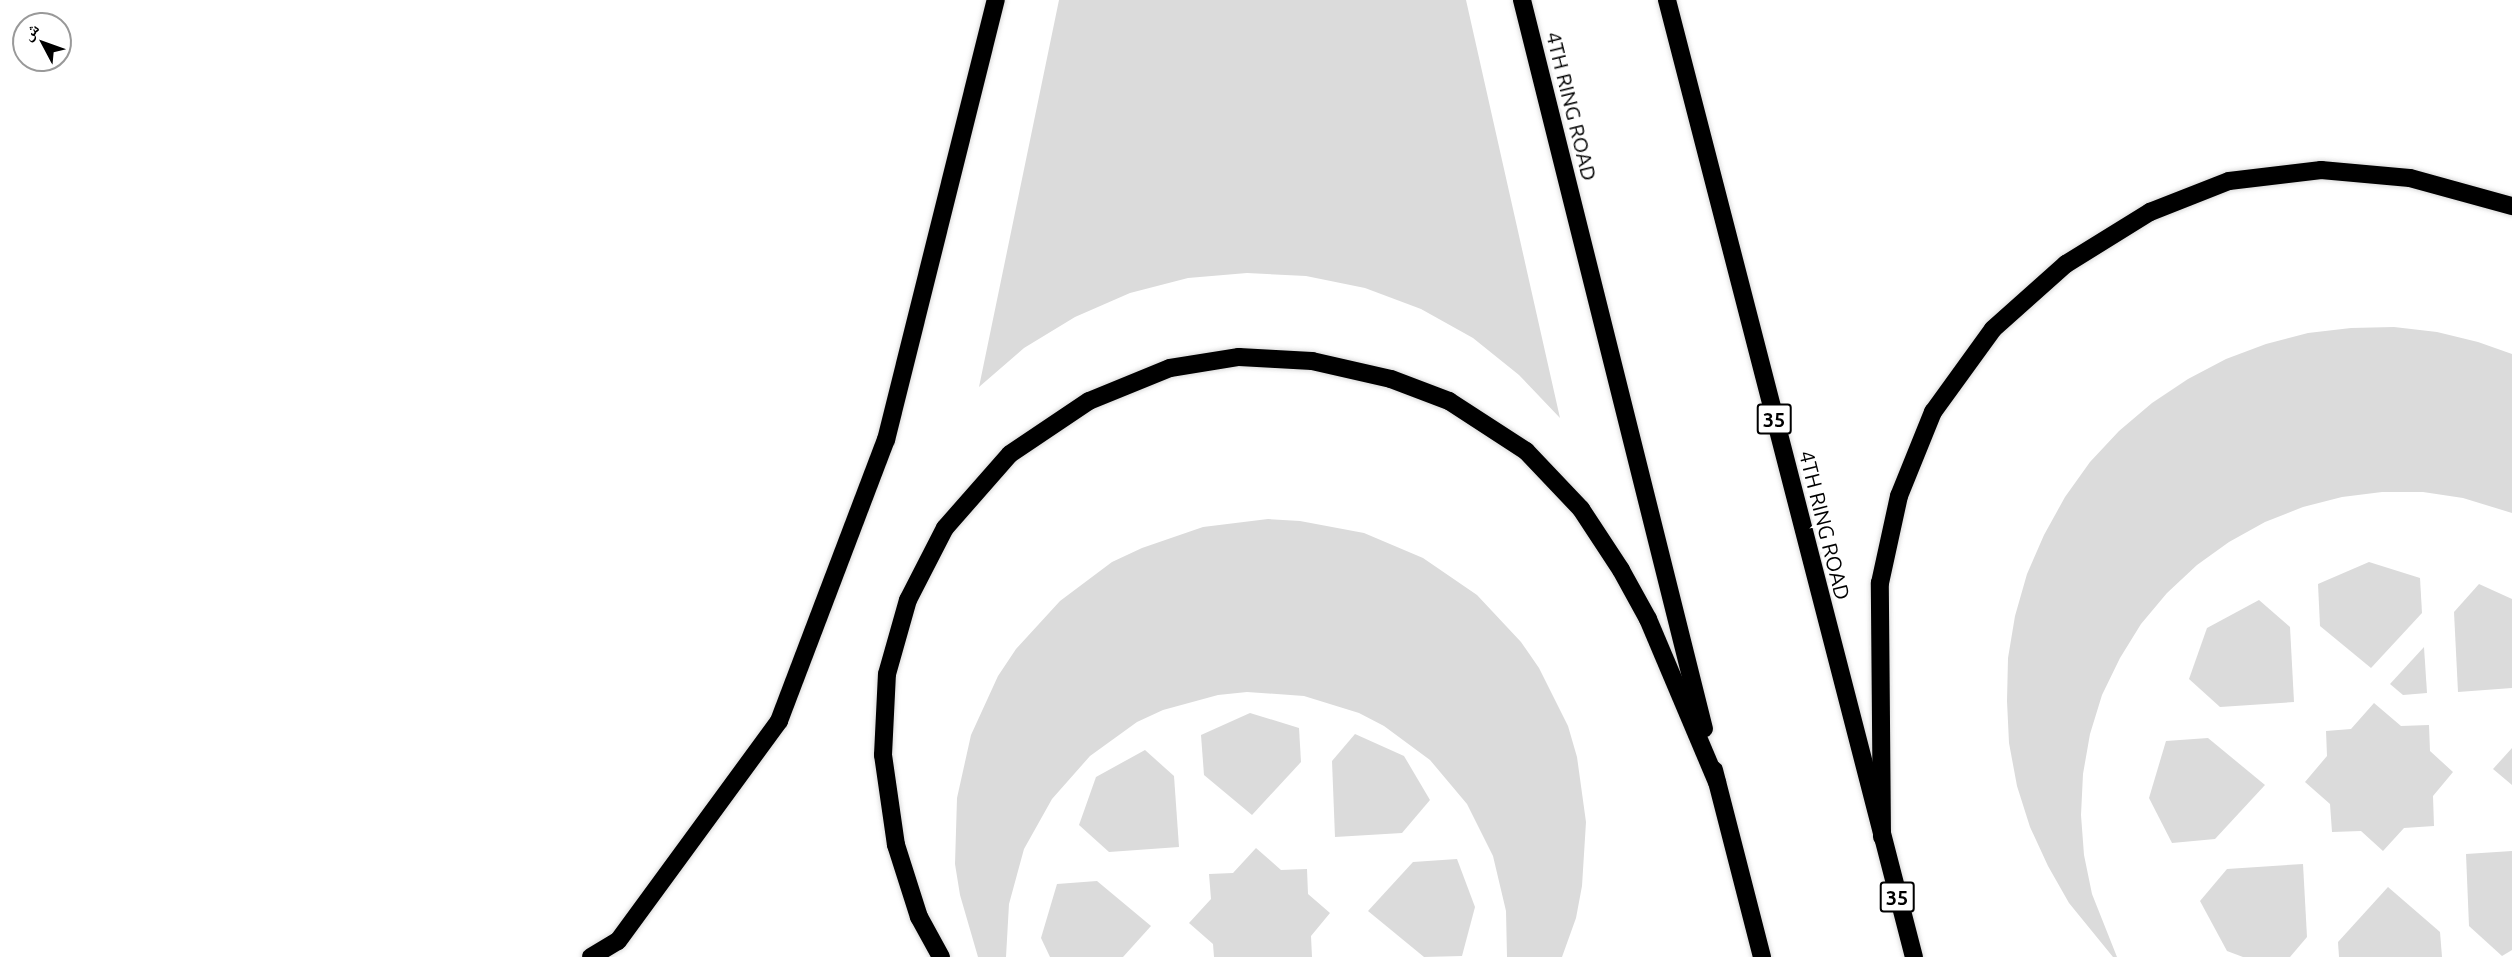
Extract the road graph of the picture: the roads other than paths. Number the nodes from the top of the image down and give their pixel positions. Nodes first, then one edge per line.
1 (996, 0) edge
2 (1522, 0) edge
3 (1667, 0) edge
4 (2512, 207) edge
5 (1717, 782) junction
6 (1882, 837) junction
7 (591, 957) edge
8 (941, 957) edge
9 (1761, 957) edge
10 (1914, 957) edge

1 - 7 highway
2 - 5 highway, 4TH RING ROAD
3 - 6 highway, 4TH RING ROAD / 35
4 - 6 highway
5 - 8 highway
5 - 9 highway, 4TH RING ROAD
6 - 10 highway, 4TH RING ROAD / 35

